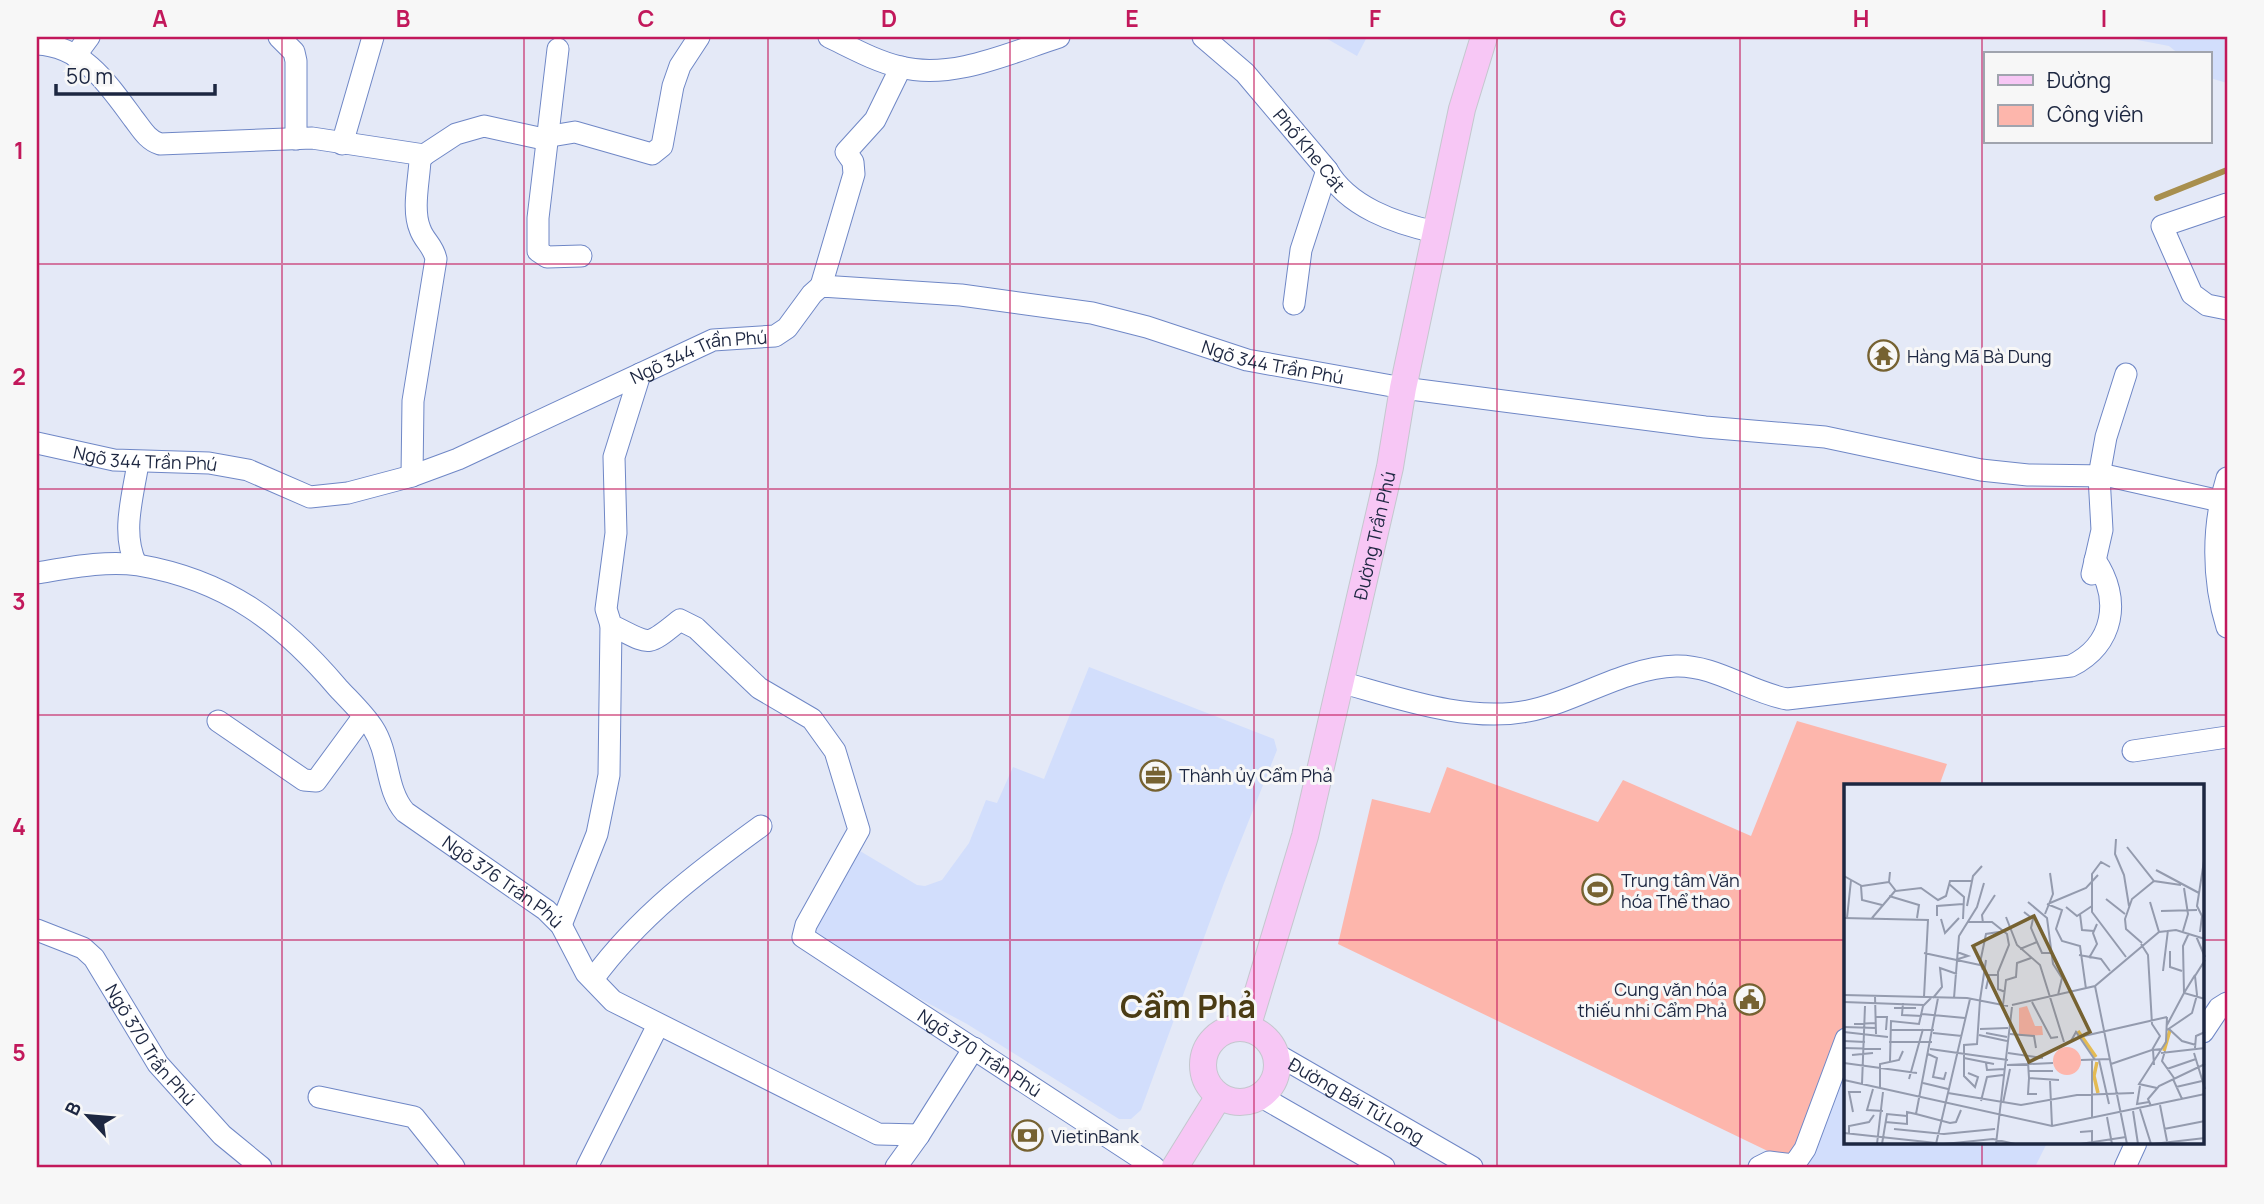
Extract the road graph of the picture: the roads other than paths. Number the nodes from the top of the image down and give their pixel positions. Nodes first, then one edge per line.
1 (89, 37) edge
2 (279, 37) edge
3 (373, 37) edge
4 (699, 37) edge
5 (829, 37) edge
6 (1059, 37) edge
7 (1203, 37) edge
8 (1484, 37) edge
9 (37, 44) edge
10 (558, 49) dead end
11 (75, 56) junction
12 (901, 67) junction
13 (548, 135) junction
14 (296, 139) junction
15 (342, 144) junction
16 (424, 155) junction
17 (1327, 170) junction
18 (2227, 204) edge
19 (1435, 232) junction
20 (581, 256) dead end
21 (821, 286) junction
22 (1294, 304) dead end
23 (2227, 309) edge
24 (640, 374) junction
25 (2126, 374) dead end
26 (1403, 388) junction
27 (37, 443) edge
28 (138, 463) junction
29 (412, 476) junction
30 (2099, 476) junction
31 (2227, 478) edge
32 (2220, 501) junction
33 (136, 564) junction
34 (37, 573) edge
35 (611, 625) junction
36 (2227, 627) edge
37 (1340, 682) junction
38 (363, 717) junction
39 (218, 721) dead end
40 (2227, 737) edge
41 (2133, 751) dead end
42 (761, 826) dead end
43 (561, 925) junction
44 (37, 930) edge
45 (593, 979) junction
46 (2227, 1003) edge
47 (658, 1025) junction
48 (1247, 1028) junction
49 (2204, 1030) edge
50 (1844, 1045) edge
51 (974, 1048) junction
52 (1276, 1054) junction
53 (1219, 1096) junction
54 (1260, 1096) junction
55 (319, 1097) dead end
56 (919, 1135) junction
57 (2136, 1144) edge
58 (261, 1167) edge
59 (454, 1167) edge
60 (587, 1167) edge
61 (896, 1167) edge
62 (1154, 1167) edge
63 (1175, 1167) edge
64 (1384, 1167) edge
65 (1472, 1167) edge
66 (1759, 1167) edge
67 (2125, 1167) edge

1 - 11 street
2 - 14 street
3 - 15 street
4 - 13 street
5 - 12 street
6 - 12 street
7 - 17 street, Phố Khe Cát
8 - 19 main road, Đường Trần Phú
9 - 11 street
10 - 13 street
11 - 14 street
12 - 21 street
13 - 16 street
13 - 20 street
14 - 15 street
15 - 16 street
16 - 29 street
17 - 19 street, Phố Khe Cát
17 - 22 street
18 - 23 street
19 - 26 main road, Đường Trần Phú
21 - 24 street, Ngõ 344 Trần Phú
21 - 26 street, Ngõ 344 Trần Phú
24 - 29 street, Ngõ 344 Trần Phú
24 - 35 street
25 - 30 street
26 - 30 street, Ngõ 344 Trần Phú
26 - 37 main road, Đường Trần Phú
27 - 28 street, Ngõ 344 Trần Phú
28 - 29 street, Ngõ 344 Trần Phú
28 - 33 street
30 - 32 street, Ngõ 344 Trần Phú
30 - 37 street
31 - 32 street
32 - 36 street
33 - 34 street, Ngõ 376 Trần Phú
33 - 38 street, Ngõ 376 Trần Phú
35 - 43 street
35 - 51 street, Ngõ 370 Trần Phú
37 - 48 main road, Đường Trần Phú
38 - 39 street
38 - 43 street, Ngõ 376 Trần Phú
40 - 41 street
42 - 45 street
43 - 45 street, Ngõ 376 Trần Phú
44 - 58 street, Ngõ 370 Trần Phú
45 - 47 street, Ngõ 376 Trần Phú
46 - 49 street
47 - 56 street, Ngõ 376 Trần Phú
47 - 60 street
48 - 52 main road
48 - 53 main road
50 - 66 street
51 - 56 street
51 - 62 street, Ngõ 370 Trần Phú
52 - 54 main road
52 - 65 street, Đường Bái Tử Long
53 - 54 main road
53 - 63 main road
54 - 64 street
55 - 59 street
56 - 61 street
57 - 67 street

